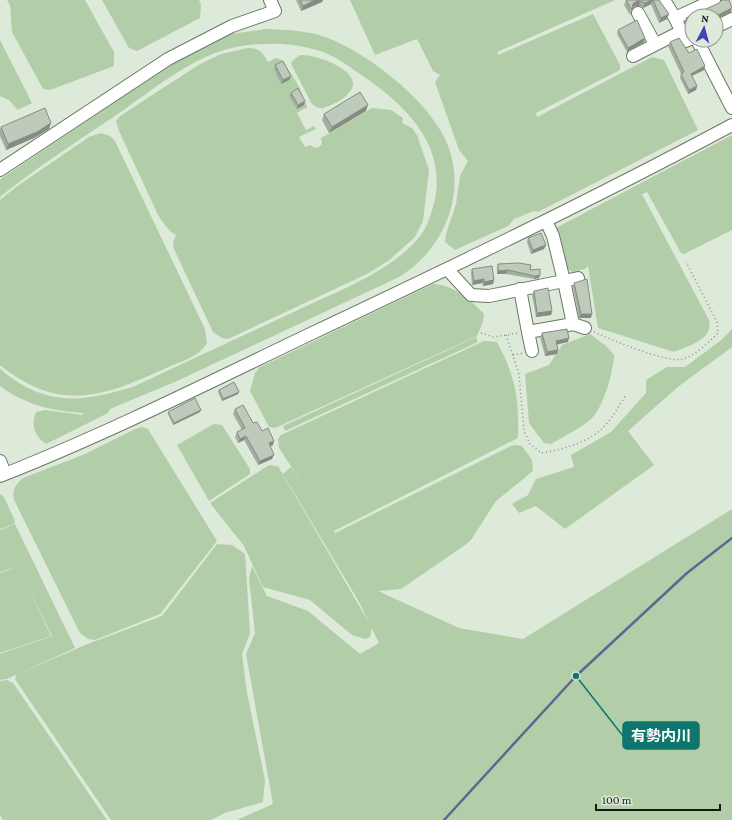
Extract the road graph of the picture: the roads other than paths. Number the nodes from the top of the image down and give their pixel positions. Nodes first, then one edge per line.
1 (270, 0) edge
2 (664, 0) edge
3 (714, 0) edge
4 (638, 13) dead end
5 (675, 18) junction
6 (682, 31) junction
7 (684, 36) edge
8 (655, 44) junction
9 (701, 48) edge
10 (633, 56) dead end
11 (732, 108) edge
12 (732, 125) edge
13 (0, 170) edge
14 (546, 221) junction
15 (447, 269) junction
16 (578, 278) dead end
17 (564, 281) junction
18 (520, 290) junction
19 (573, 324) junction
20 (585, 328) road end
21 (528, 332) junction
22 (532, 352) dead end
23 (0, 461) edge
24 (3, 475) edge

1 - 13 street
2 - 5 street
3 - 5 street
4 - 8 street
5 - 6 street
6 - 7 street
6 - 8 street
8 - 10 street
9 - 11 street
12 - 14 street
14 - 15 street
14 - 17 street
15 - 18 street
15 - 24 street
16 - 17 street
17 - 18 street
17 - 19 street
18 - 21 street
19 - 20 street
19 - 21 street
21 - 22 street
23 - 24 street

